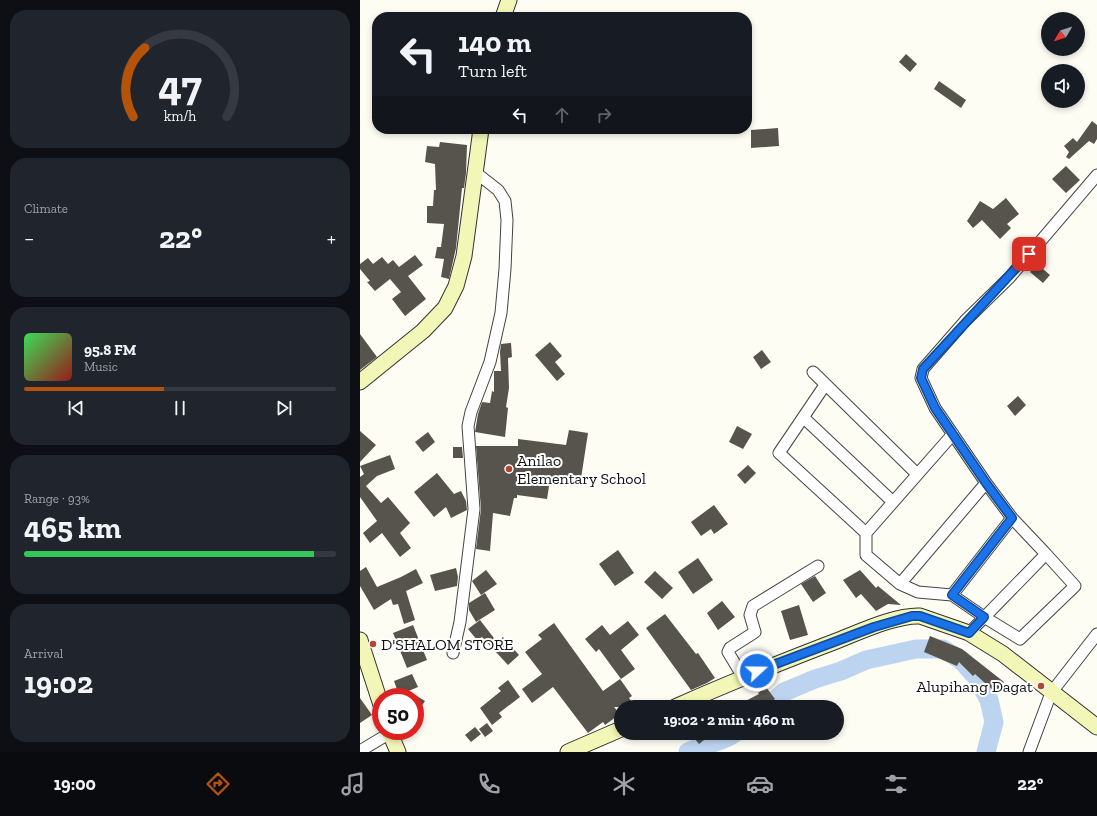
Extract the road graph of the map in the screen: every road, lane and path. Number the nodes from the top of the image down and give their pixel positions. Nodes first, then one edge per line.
1 (509, 0) edge
2 (505, 12) edge
3 (480, 134) edge
4 (475, 172) junction
5 (1097, 175) edge
6 (812, 372) dead end
7 (360, 382) edge
8 (825, 385) junction
9 (804, 418) junction
10 (953, 434) junction
11 (917, 474) junction
12 (986, 483) junction
13 (893, 502) junction
14 (1012, 518) junction
15 (866, 533) junction
16 (1046, 554) junction
17 (818, 566) dead end
18 (900, 584) junction
19 (952, 595) junction
20 (984, 617) junction
21 (969, 633) junction
22 (1097, 634) edge
23 (360, 640) edge
24 (452, 653) dead end
25 (743, 677) junction
26 (375, 688) edge
27 (1051, 693) junction
28 (691, 700) edge
29 (1097, 727) edge
30 (614, 732) edge
31 (377, 740) edge
32 (393, 740) edge
33 (360, 751) edge
34 (398, 752) edge
35 (568, 752) edge
36 (1029, 752) edge

1 - 2 main road
3 - 4 main road
4 - 7 main road
4 - 24 street
5 - 10 street
6 - 8 street
8 - 9 street
8 - 11 street
9 - 13 street
9 - 15 street
10 - 11 street
10 - 12 street
11 - 13 street
12 - 14 street
12 - 18 street
13 - 15 street
14 - 16 street
14 - 19 street
15 - 18 street
16 - 20 street
16 - 20 street
17 - 25 street
18 - 19 street
19 - 20 street
20 - 21 street
21 - 25 main road
21 - 27 main road
22 - 27 street
23 - 26 main road
25 - 28 main road
27 - 29 main road
27 - 36 street
30 - 35 main road
31 - 33 street
32 - 34 main road

